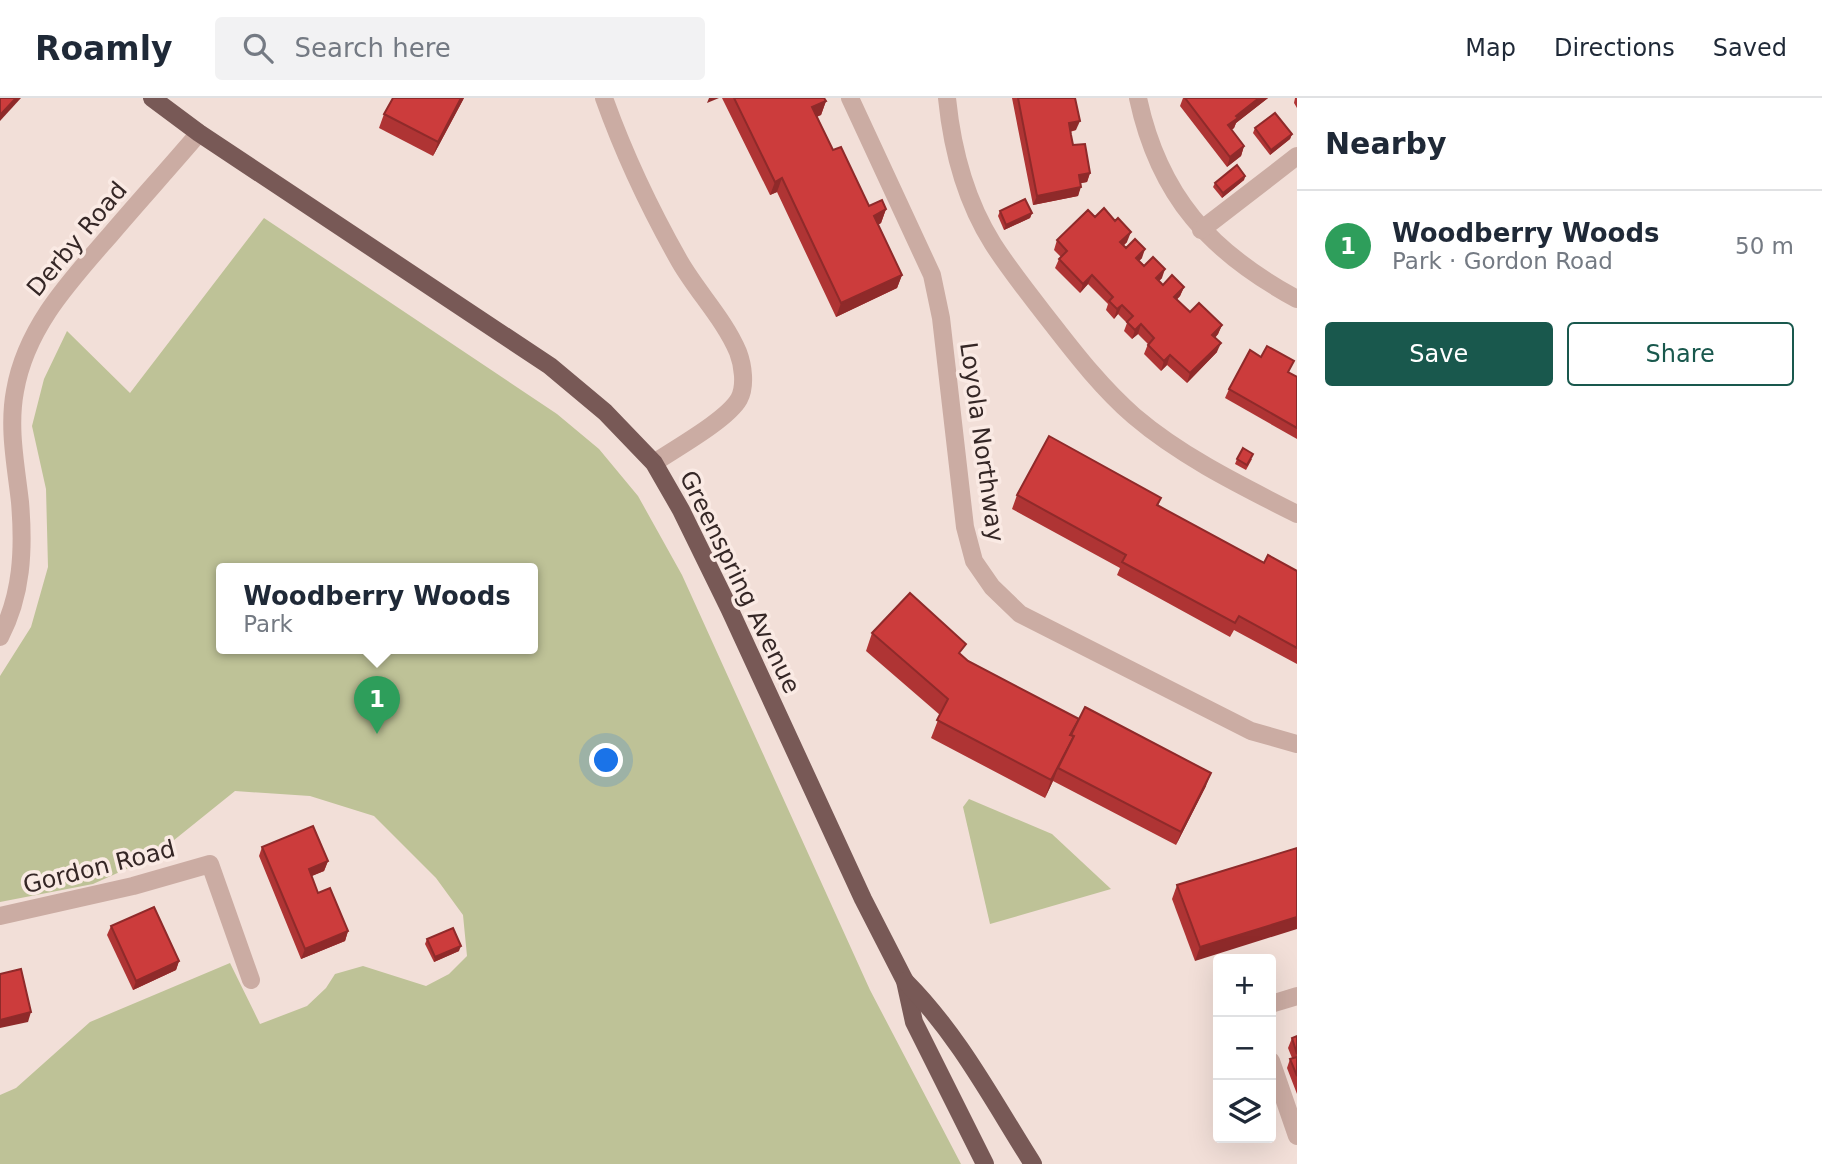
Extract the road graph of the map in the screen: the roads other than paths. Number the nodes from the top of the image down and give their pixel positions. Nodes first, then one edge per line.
1 (152, 98) edge
2 (604, 98) edge
3 (850, 98) edge
4 (947, 98) edge
5 (1138, 98) edge
6 (199, 133) junction
7 (1297, 156) edge
8 (1202, 230) junction
9 (1297, 299) edge
10 (654, 463) junction
11 (1297, 514) edge
12 (0, 637) edge
13 (1297, 744) edge
14 (0, 916) edge
15 (251, 980) dead end
16 (905, 981) junction
17 (1297, 996) edge
18 (1276, 1002) edge
19 (1276, 1075) edge
20 (1297, 1136) edge
21 (985, 1164) edge
22 (1033, 1164) edge

1 - 6 main road, Greenspring Avenue
2 - 10 street
3 - 13 street, Loyola Northway
4 - 11 street
5 - 8 street
6 - 10 main road, Greenspring Avenue
6 - 12 street, Derby Road
7 - 8 street
8 - 9 street
10 - 16 main road, Greenspring Avenue
14 - 15 street, Gordon Road
16 - 21 main road, Greenspring Avenue
16 - 22 main road, Greenspring Avenue
17 - 18 street
19 - 20 street

